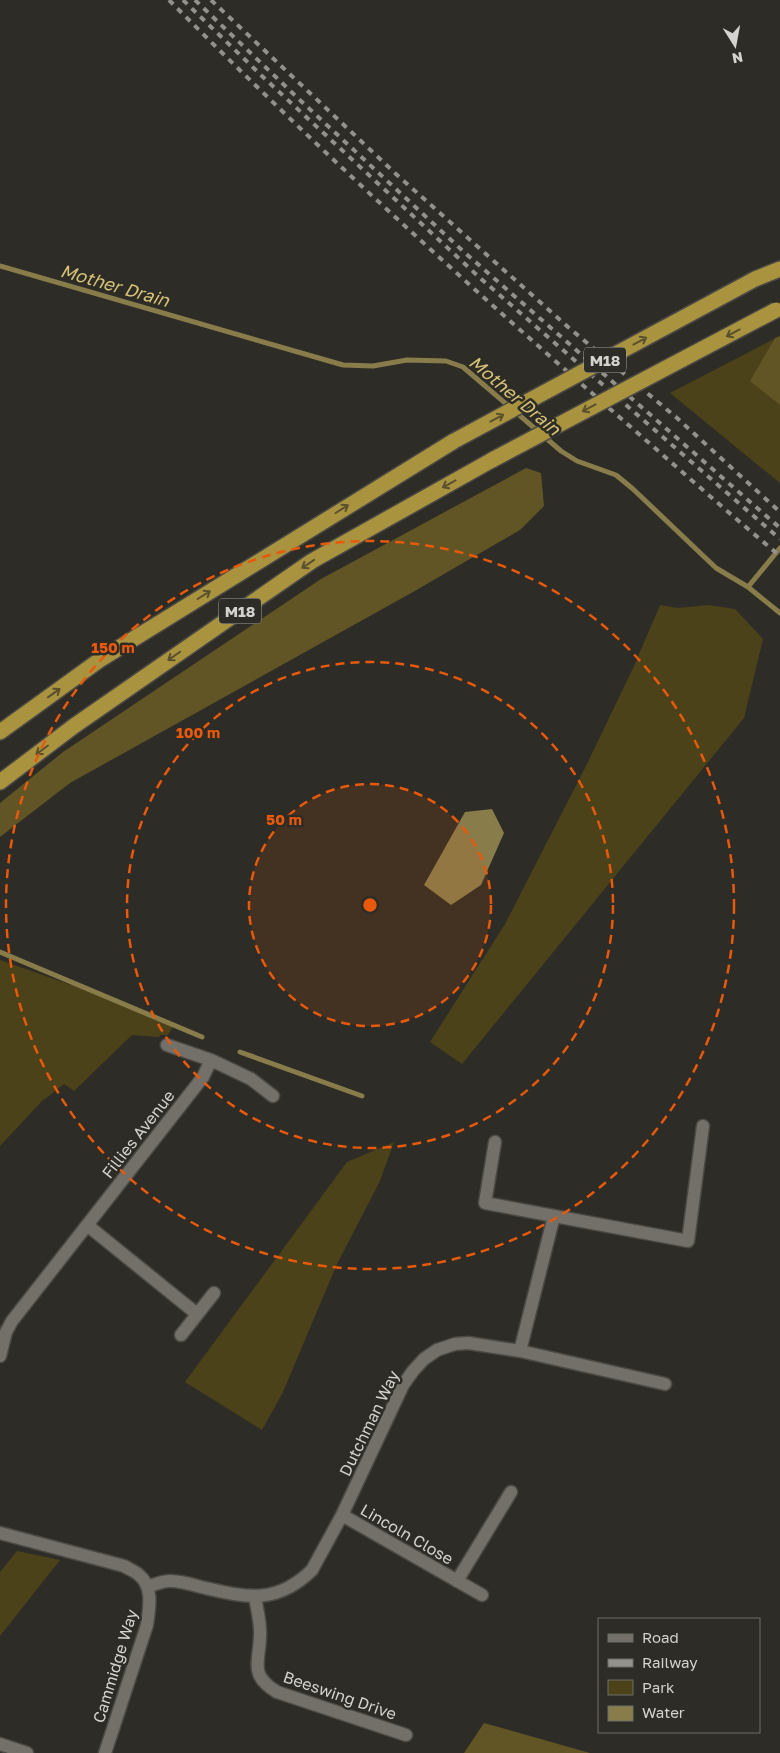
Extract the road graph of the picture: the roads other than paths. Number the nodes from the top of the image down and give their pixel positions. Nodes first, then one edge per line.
1 (780, 268) edge
2 (778, 309) edge
3 (0, 732) edge
4 (0, 782) edge
5 (167, 1045) dead end
6 (210, 1060) junction
7 (273, 1096) dead end
8 (703, 1126) dead end
9 (494, 1142) dead end
10 (554, 1216) junction
11 (87, 1225) junction
12 (214, 1293) dead end
13 (197, 1314) junction
14 (181, 1335) dead end
15 (520, 1351) junction
16 (0, 1356) edge
17 (665, 1384) dead end
18 (511, 1492) dead end
19 (342, 1515) junction
20 (0, 1533) edge
21 (457, 1581) junction
22 (148, 1587) junction
23 (482, 1595) dead end
24 (255, 1597) junction
25 (406, 1734) dead end
26 (0, 1744) edge
27 (27, 1753) edge
28 (104, 1753) edge

3 -> 1 highway, M18, bridge
2 -> 4 highway, M18, bridge
5 - 6 street
6 - 7 street
6 - 11 street, Fillies Avenue
8 - 10 street
9 - 10 street
10 - 15 street
11 - 13 street
11 - 16 street, Fillies Avenue
12 - 13 street
13 - 14 street
15 - 17 street, Dutchman Way
15 - 19 street, Dutchman Way
18 - 21 street, Lincoln Close
19 - 21 street, Lincoln Close
19 - 24 street, Dutchman Way
20 - 22 street
21 - 23 street, Lincoln Close
22 - 24 street, Dutchman Way
22 - 28 street, Cammidge Way
24 - 25 street, Beeswing Drive
26 - 27 street

